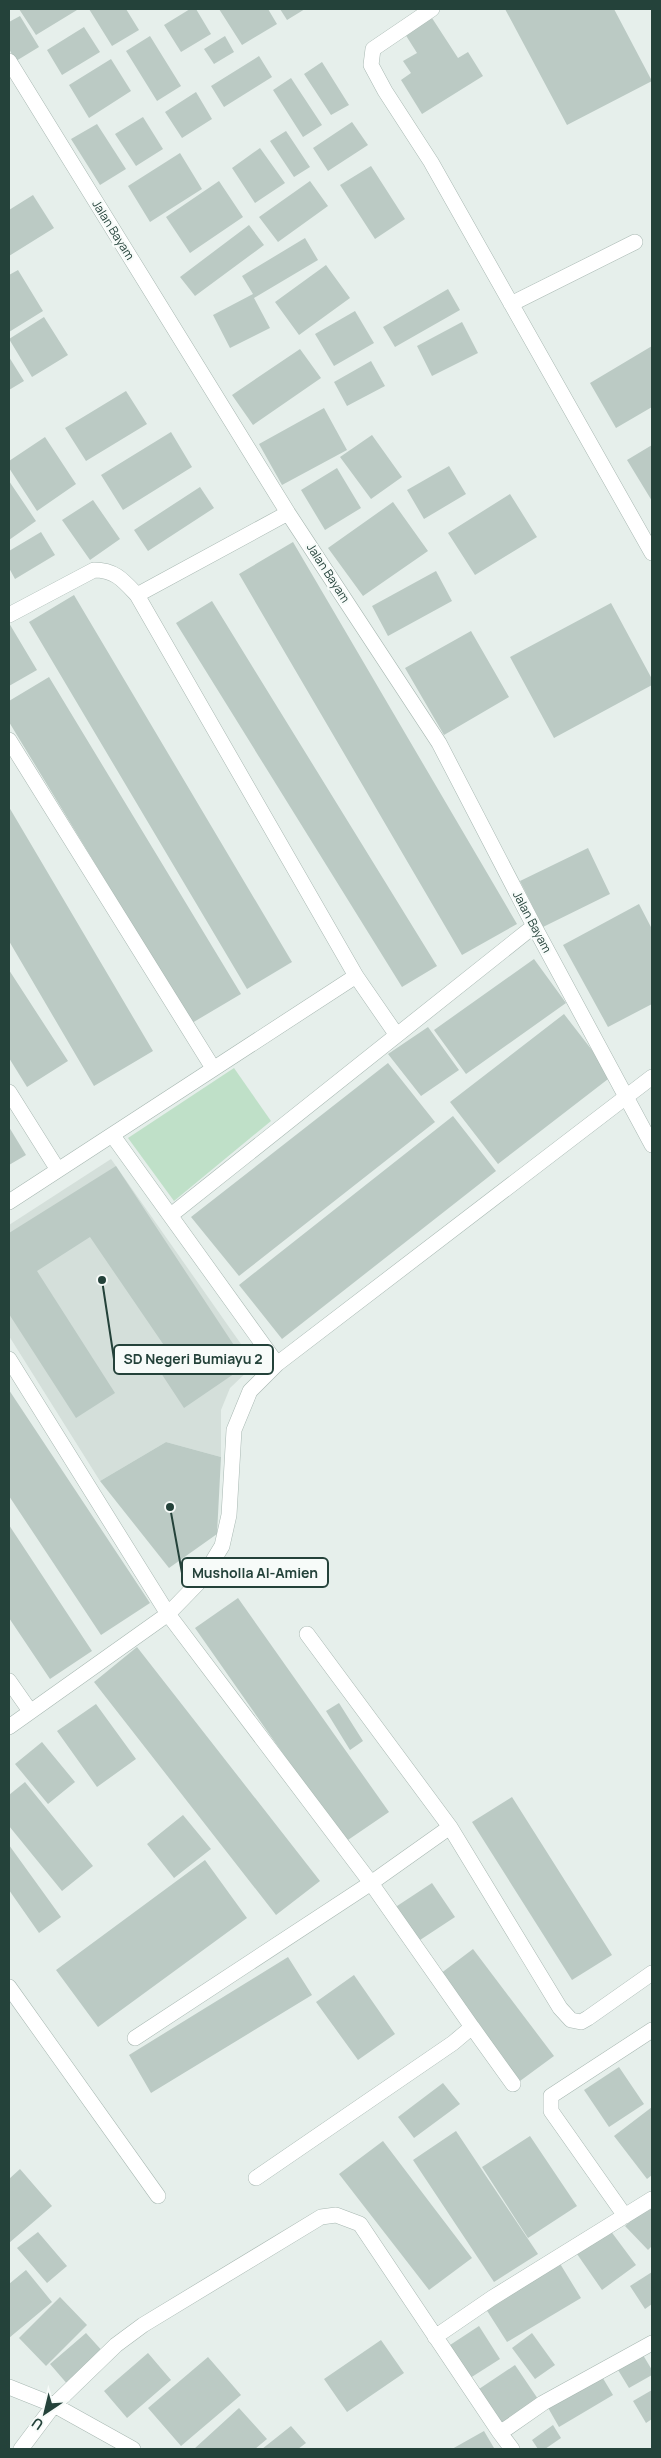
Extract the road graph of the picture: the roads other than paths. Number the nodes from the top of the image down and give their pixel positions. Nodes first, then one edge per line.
1 (432, 9) edge
2 (9, 61) edge
3 (635, 242) dead end
4 (511, 304) junction
5 (288, 513) junction
6 (652, 553) edge
7 (137, 595) junction
8 (9, 615) edge
9 (9, 740) edge
10 (534, 926) junction
11 (356, 976) junction
12 (396, 1034) junction
13 (213, 1068) junction
14 (652, 1077) edge
15 (9, 1092) edge
16 (627, 1096) junction
17 (113, 1136) junction
18 (652, 1145) edge
19 (58, 1170) junction
20 (9, 1202) edge
21 (171, 1216) junction
22 (9, 1359) edge
23 (278, 1364) junction
24 (168, 1614) junction
25 (307, 1634) dead end
26 (9, 1681) edge
27 (30, 1711) junction
28 (9, 1727) edge
29 (450, 1827) junction
30 (371, 1883) junction
31 (652, 1973) edge
32 (9, 1988) edge
33 (472, 2027) junction
34 (652, 2030) edge
35 (135, 2038) dead end
36 (513, 2084) dead end
37 (256, 2178) dead end
38 (158, 2196) dead end
39 (652, 2198) edge
40 (625, 2216) junction
41 (435, 2337) junction
42 (652, 2343) edge
43 (9, 2387) edge
44 (54, 2405) junction
45 (500, 2433) junction
46 (22, 2449) edge
47 (133, 2449) edge
48 (512, 2449) edge

1 - 4 street
2 - 5 street, Jalan Bayam
3 - 4 street
4 - 6 street
5 - 7 street
5 - 10 street, Jalan Bayam
7 - 8 street
7 - 11 street
9 - 13 street
10 - 12 street
10 - 16 street, Jalan Bayam
11 - 12 street
11 - 13 street
12 - 21 street
13 - 17 street
14 - 16 street
15 - 19 street
16 - 18 street, Jalan Bayam
16 - 23 street
17 - 19 street
17 - 21 street
19 - 20 street
21 - 23 street
22 - 24 street
23 - 24 street
24 - 27 street
24 - 30 street
25 - 29 street
26 - 27 street
27 - 28 street
29 - 30 street
29 - 31 street
30 - 33 street
30 - 35 street
32 - 38 street
33 - 36 street
33 - 37 street
34 - 40 street
39 - 40 street
40 - 41 street
41 - 44 street
41 - 45 street
42 - 45 street
43 - 44 street
44 - 46 street
44 - 47 street
45 - 48 street

